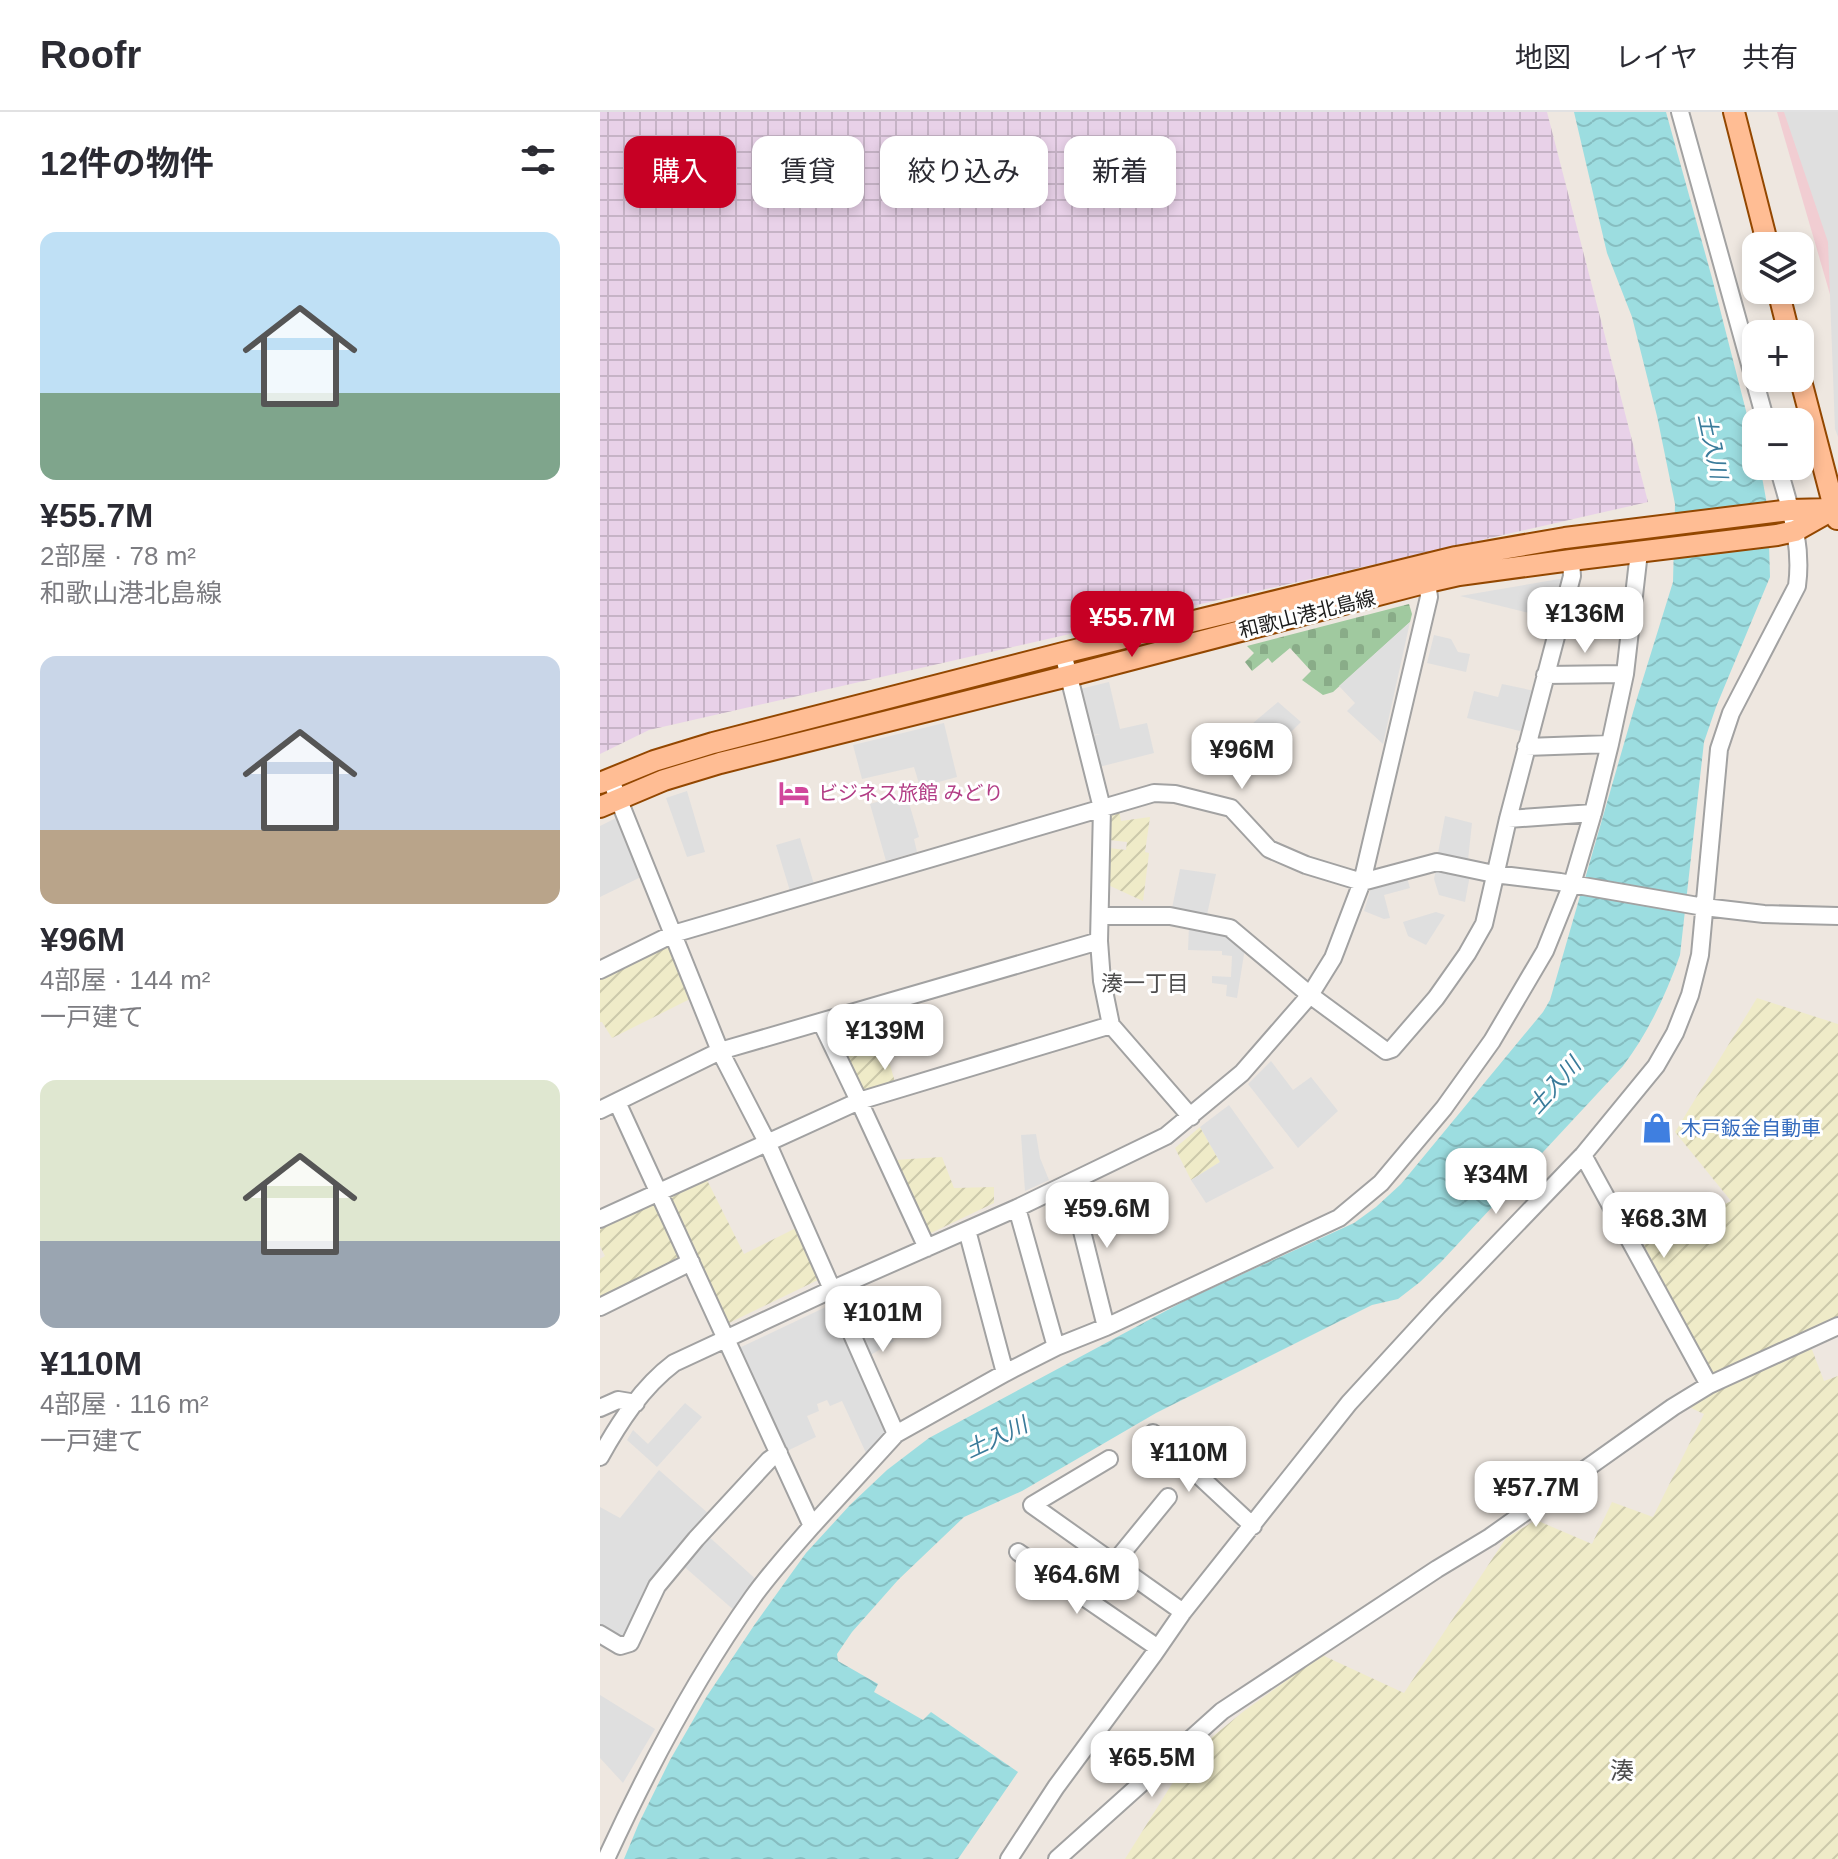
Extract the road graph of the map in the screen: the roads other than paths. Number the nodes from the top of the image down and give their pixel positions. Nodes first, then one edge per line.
1 (1680, 112) edge
2 (1734, 112) edge
3 (1764, 232) edge
4 (1804, 392) edge
5 (1762, 408) edge
6 (1779, 480) edge
7 (1782, 511) junction
8 (1837, 514) edge
9 (1786, 533) junction
10 (1639, 552) junction
11 (1571, 560) junction
12 (1426, 573) junction
13 (1063, 653) junction
14 (1625, 674) junction
15 (1545, 675) junction
16 (1068, 676) junction
17 (1610, 744) junction
18 (1526, 747) junction
19 (605, 780) edge
20 (619, 797) junction
21 (600, 807) edge
22 (1102, 808) junction
23 (1593, 813) junction
24 (1508, 819) junction
25 (1494, 874) junction
26 (1362, 882) junction
27 (1577, 885) junction
28 (1699, 906) junction
29 (1100, 916) junction
30 (1838, 916) edge
31 (673, 934) junction
32 (1099, 941) junction
33 (600, 970) edge
34 (1310, 995) junction
35 (821, 1022) junction
36 (1111, 1025) junction
37 (720, 1051) junction
38 (859, 1101) junction
39 (617, 1102) junction
40 (600, 1110) edge
41 (1191, 1117) junction
42 (767, 1142) junction
43 (1583, 1155) junction
44 (1070, 1183) junction
45 (658, 1191) junction
46 (1017, 1208) junction
47 (600, 1219) edge
48 (967, 1230) junction
49 (927, 1248) junction
50 (691, 1262) junction
51 (833, 1289) junction
52 (600, 1307) edge
53 (1838, 1326) edge
54 (1106, 1327) junction
55 (727, 1339) junction
56 (1056, 1347) junction
57 (1005, 1373) junction
58 (1709, 1385) junction
59 (636, 1403) junction
60 (600, 1408) edge
61 (1153, 1433) dead end
62 (896, 1434) junction
63 (779, 1453) junction
64 (600, 1457) edge
65 (1109, 1459) dead end
66 (1168, 1497) dead end
67 (812, 1526) junction
68 (1253, 1526) junction
69 (1018, 1552) dead end
70 (1114, 1563) junction
71 (1183, 1612) junction
72 (600, 1634) edge
73 (1158, 1648) junction
74 (606, 1859) edge
75 (1009, 1859) edge
76 (1057, 1859) edge

1 - 5 street
2 - 3 main road
4 - 8 main road
6 - 7 street
7 - 8 main road, 和歌山港北島線
7 - 9 street
7 - 12 main road, 和歌山港北島線
8 - 9 main road, 和歌山港北島線
9 - 10 main road, 和歌山港北島線
9 - 28 street
10 - 11 main road, 和歌山港北島線
10 - 14 street
11 - 12 main road, 和歌山港北島線
11 - 15 street
12 - 13 main road, 和歌山港北島線
12 - 16 main road, 和歌山港北島線
12 - 26 street
13 - 16 street
13 - 19 main road, 和歌山港北島線
14 - 15 street
14 - 17 street
15 - 18 street
16 - 20 main road, 和歌山港北島線
16 - 22 street
17 - 18 street
17 - 23 street
18 - 24 street
19 - 20 street
20 - 21 main road, 和歌山港北島線
20 - 31 street
22 - 26 street
22 - 29 street
22 - 31 street
23 - 24 street
23 - 27 street
24 - 25 street
25 - 26 street
25 - 27 street
25 - 34 street
26 - 34 street
27 - 28 street
27 - 54 street
28 - 30 street
28 - 43 street
29 - 32 street
29 - 34 street
31 - 33 street
31 - 37 street
32 - 35 street
32 - 36 street
34 - 41 street
35 - 37 street
35 - 38 street
36 - 38 street
36 - 41 street
37 - 39 street
37 - 42 street
38 - 42 street
38 - 49 street
39 - 40 street
39 - 45 street
41 - 44 street
42 - 45 street
42 - 51 street
43 - 58 street
43 - 68 street
44 - 46 street
44 - 54 street
45 - 47 street
45 - 50 street
46 - 48 street
46 - 56 street
48 - 49 street
48 - 57 street
49 - 51 street
50 - 52 street
50 - 55 street
51 - 55 street
51 - 62 street
53 - 58 street
54 - 56 street
55 - 59 street
55 - 63 street
56 - 57 street
57 - 62 street
58 - 76 street
59 - 60 street
59 - 64 street
61 - 68 street
62 - 67 street
63 - 67 street
63 - 72 street
65 - 70 street
66 - 70 street
67 - 74 street
68 - 71 street
69 - 73 street
70 - 71 street
71 - 73 street
73 - 75 street

